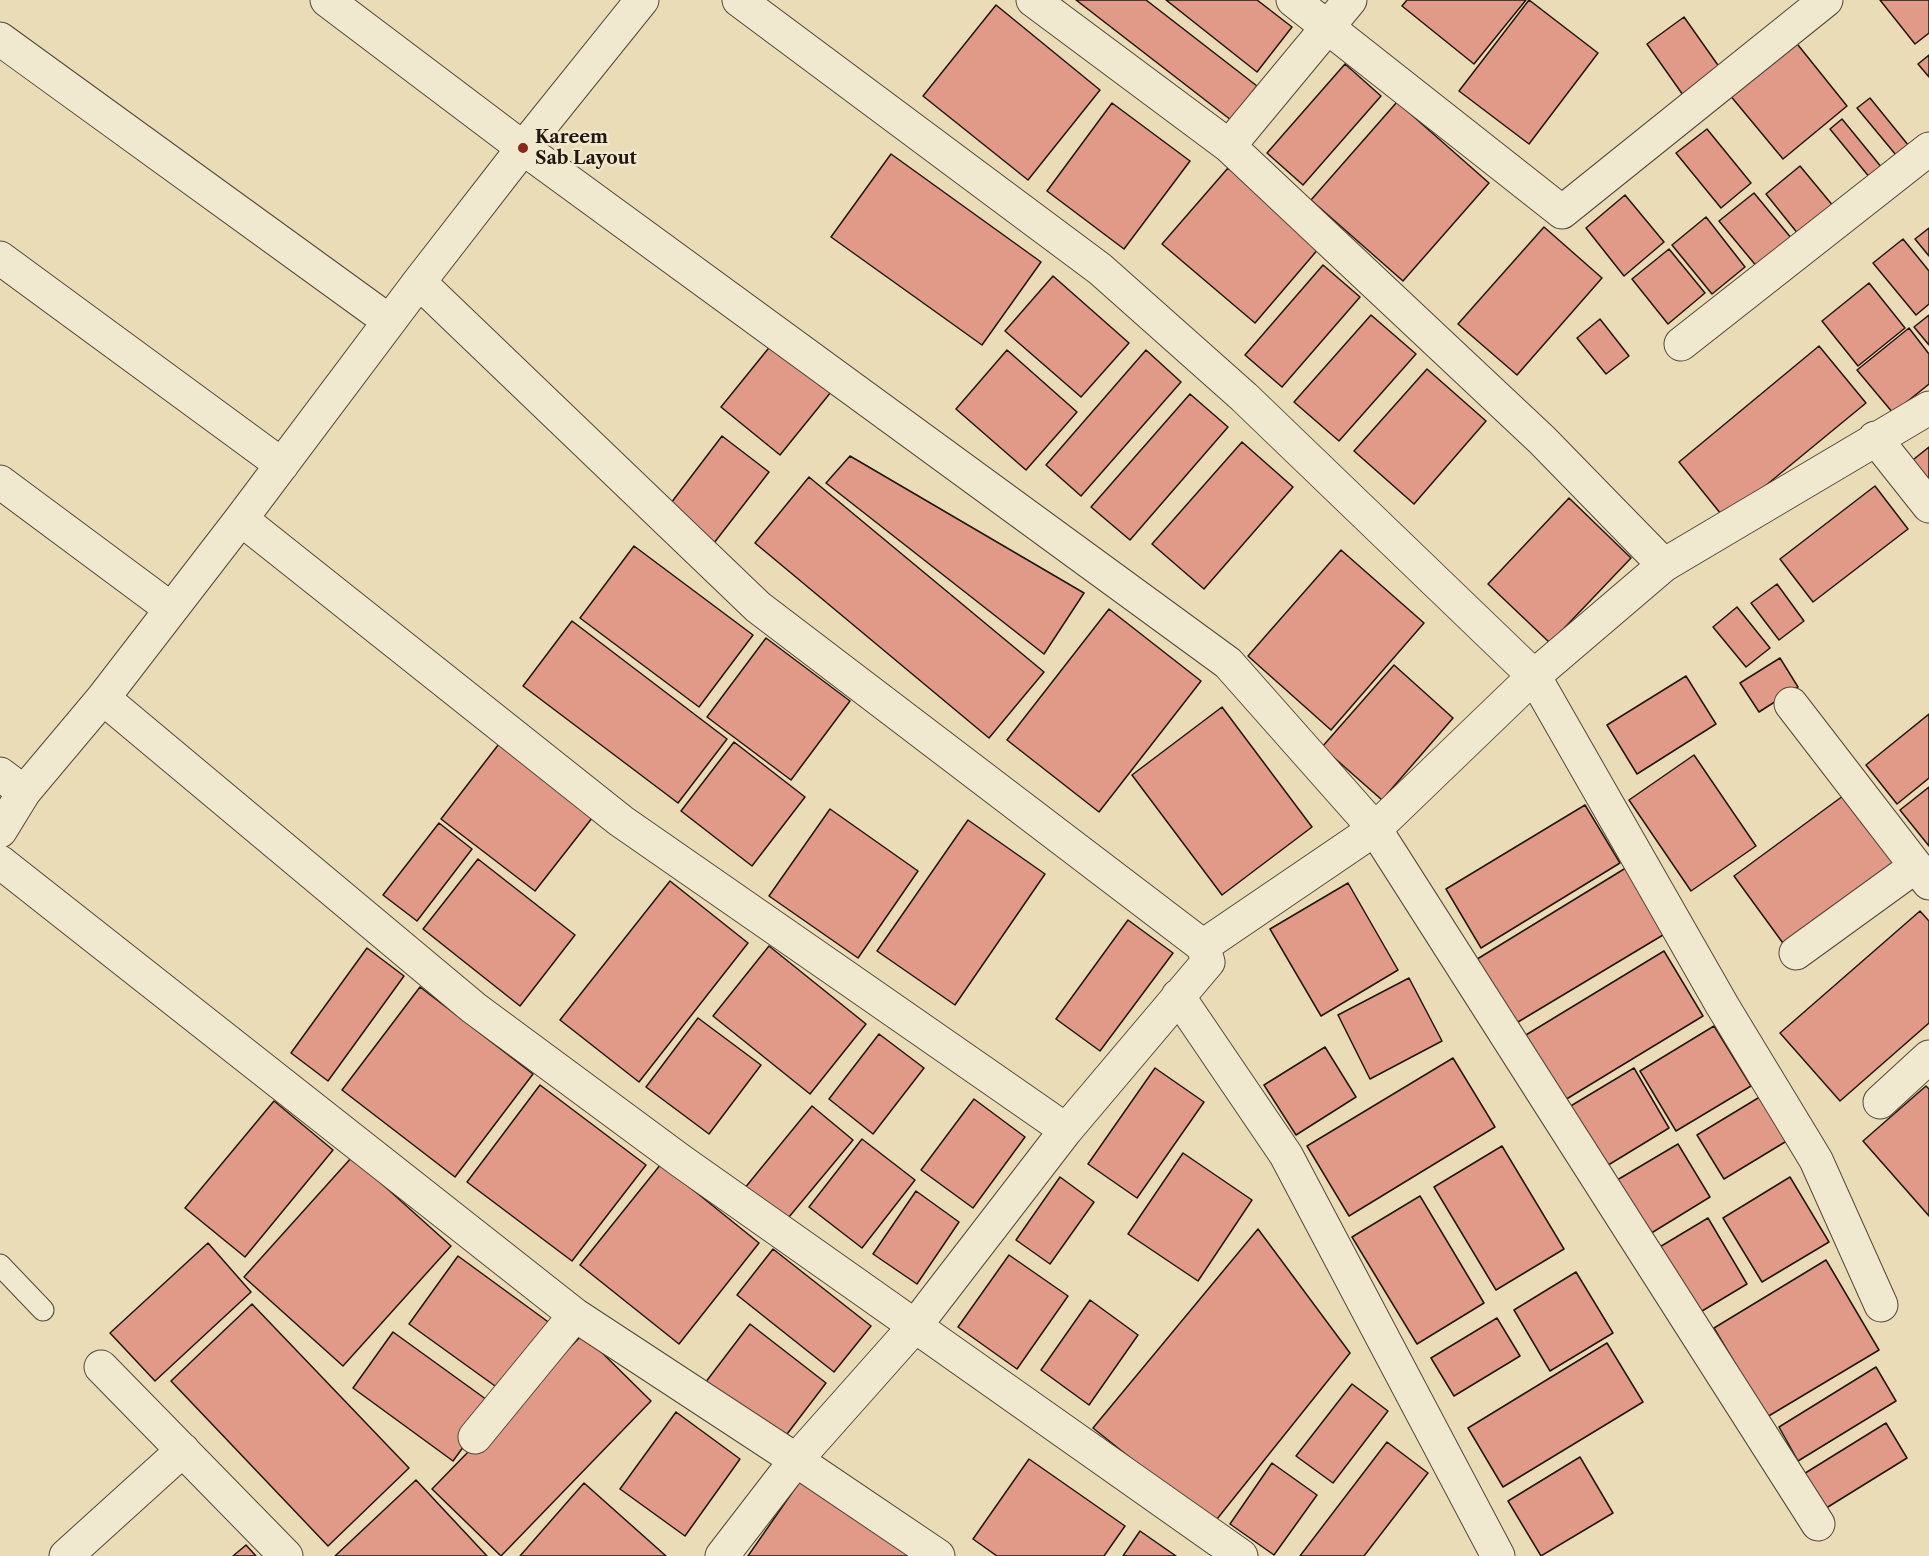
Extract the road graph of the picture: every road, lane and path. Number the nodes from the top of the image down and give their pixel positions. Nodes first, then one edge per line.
1 (327, 0) edge
2 (642, 0) edge
3 (739, 0) edge
4 (1033, 0) edge
5 (1293, 0) edge
6 (1350, 0) edge
7 (1826, 0) edge
8 (1328, 27) junction
9 (0, 39) edge
10 (1229, 146) junction
11 (523, 148) junction
12 (1929, 149) edge
13 (0, 258) edge
14 (419, 282) junction
15 (389, 321) junction
16 (1681, 344) dead end
17 (1929, 408) edge
18 (1875, 438) junction
19 (282, 465) junction
20 (0, 482) edge
21 (1929, 506) edge
22 (241, 519) junction
23 (1664, 565) junction
24 (171, 609) junction
25 (1534, 676) junction
26 (103, 698) junction
27 (1791, 704) dead end
28 (12, 783) edge
29 (1375, 829) junction
30 (0, 831) edge
31 (0, 862) edge
32 (1923, 874) edge
33 (1203, 946) junction
34 (1796, 952) dead end
35 (1178, 996) junction
36 (1929, 1057) edge
37 (1880, 1102) dead end
38 (1066, 1130) junction
39 (0, 1264) edge
40 (1881, 1305) dead end
41 (43, 1310) dead end
42 (575, 1316) junction
43 (915, 1326) junction
44 (101, 1367) dead end
45 (475, 1437) dead end
46 (183, 1450) junction
47 (796, 1460) junction
48 (1818, 1524) dead end
49 (66, 1556) edge
50 (286, 1556) edge
51 (722, 1556) edge
52 (938, 1556) edge
53 (1241, 1556) edge
54 (1498, 1556) edge

1 - 11 street
2 - 11 street
3 - 25 street
4 - 10 street
5 - 8 street
6 - 8 street
7 - 8 street
8 - 10 street
9 - 15 street
10 - 23 street
11 - 14 street
11 - 29 street
12 - 16 street
13 - 19 street
14 - 15 street
14 - 33 street
15 - 19 street
17 - 18 street
18 - 21 street
18 - 23 street
19 - 22 street
20 - 24 street
22 - 24 street
22 - 38 street
23 - 25 street
24 - 26 street
25 - 29 street
25 - 40 street
26 - 28 street
26 - 43 street
27 - 32 street
28 - 30 street
29 - 33 street
29 - 48 street
31 - 42 street
32 - 34 street
33 - 35 street
35 - 38 street
35 - 54 street
36 - 37 street
38 - 43 street
39 - 41 lane
42 - 45 street
42 - 47 street
43 - 47 street
43 - 53 street
44 - 46 street
46 - 49 street
46 - 50 street
47 - 51 street
47 - 52 street

